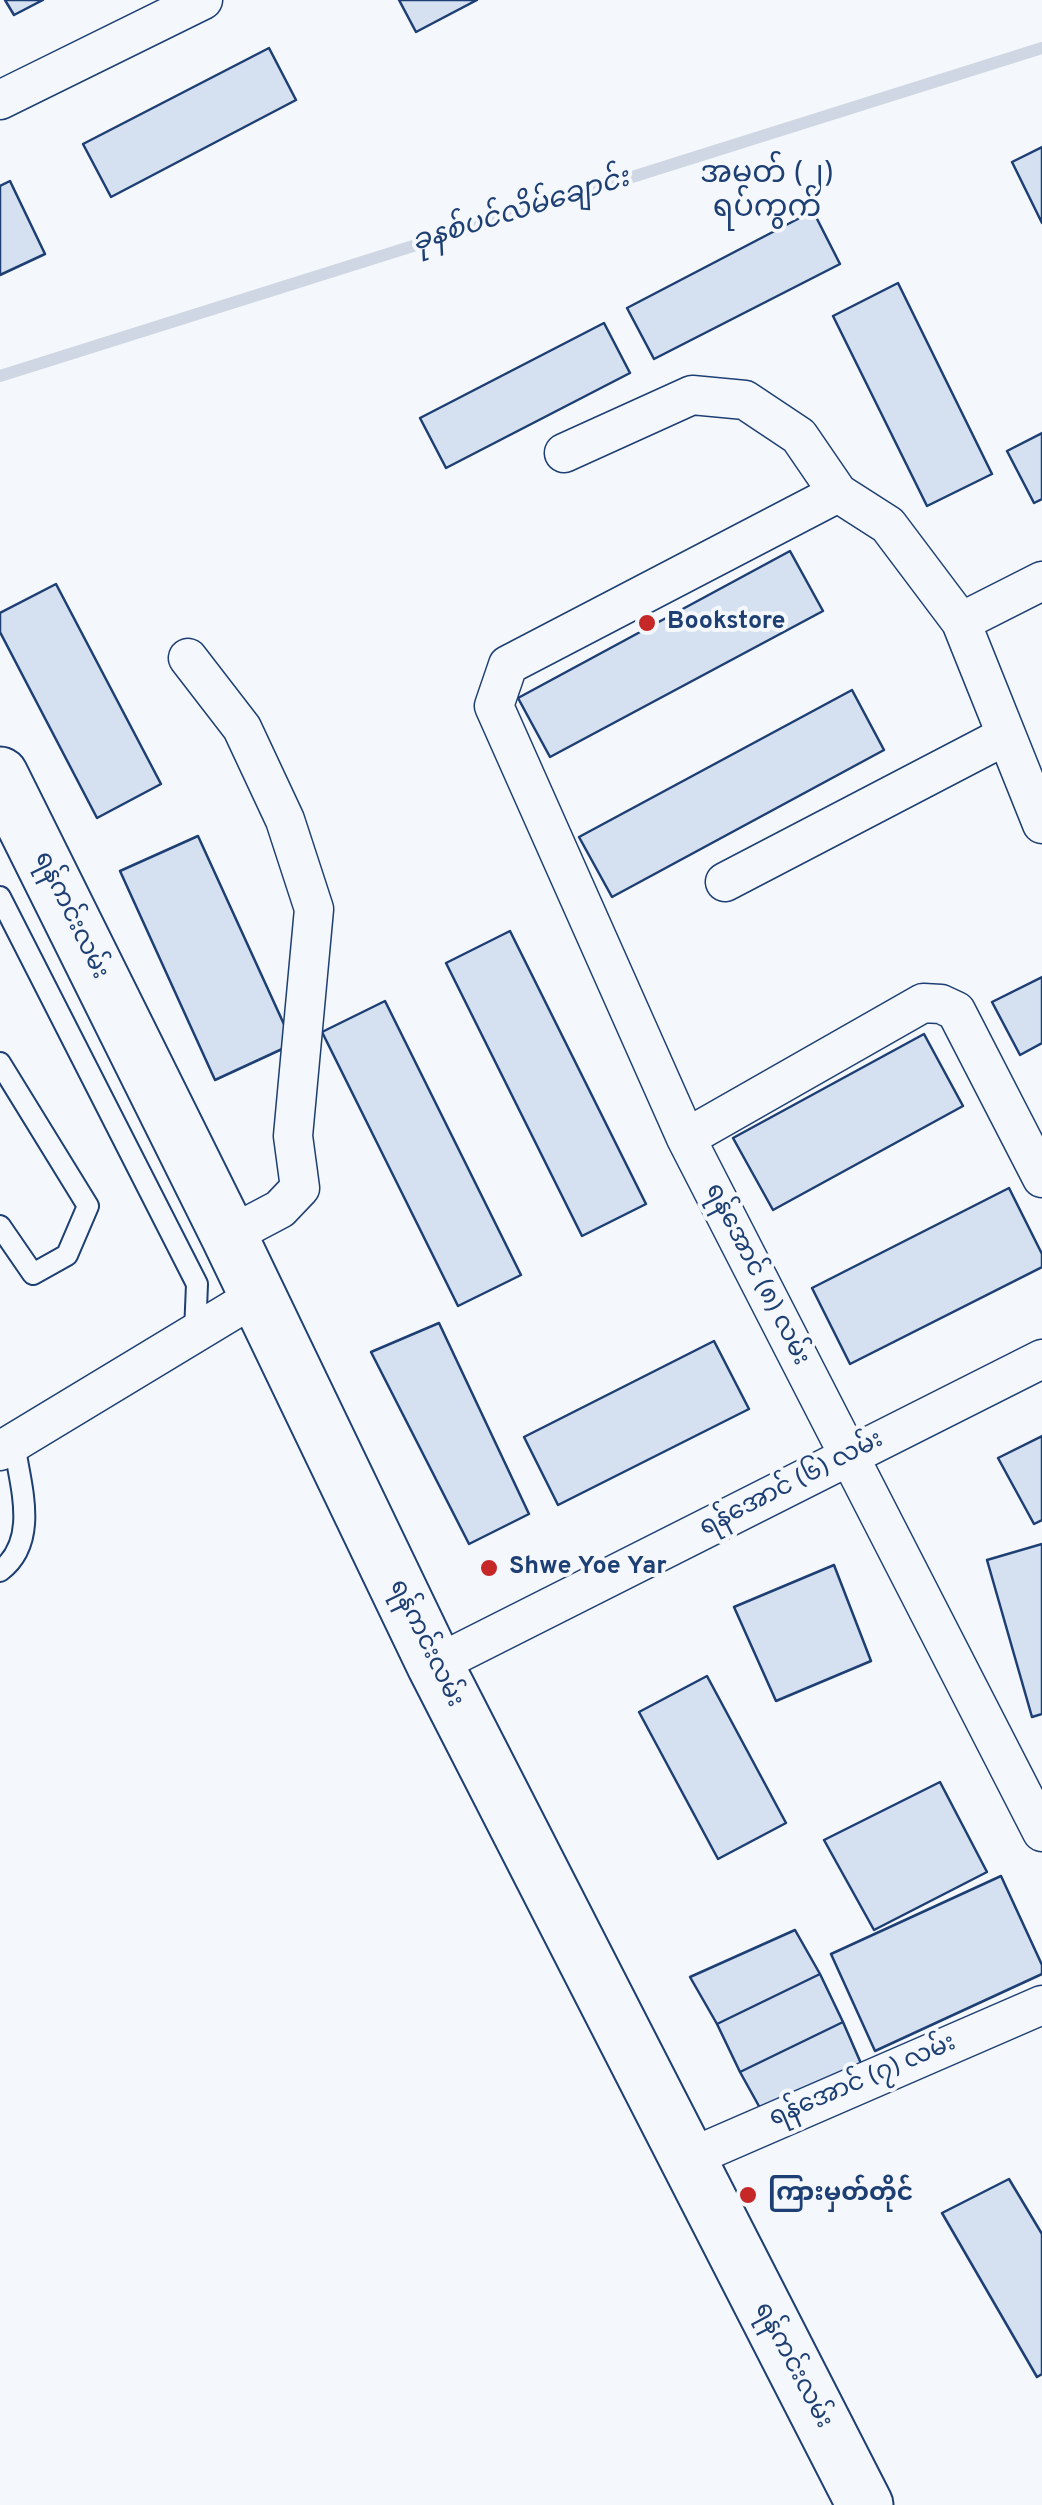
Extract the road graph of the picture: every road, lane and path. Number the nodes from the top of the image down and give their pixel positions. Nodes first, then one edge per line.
1 (203, 0) edge
2 (0, 100) edge
3 (564, 453) dead end
4 (838, 494) junction
5 (1042, 581) edge
6 (961, 622) junction
7 (188, 658) dead end
8 (1005, 736) junction
9 (0, 775) edge
10 (1042, 824) edge
11 (725, 882) dead end
12 (21, 902) edge
13 (0, 1063) edge
14 (686, 1138) junction
15 (1042, 1178) edge
16 (0, 1226) edge
17 (230, 1236) junction
18 (258, 1295) junction
19 (195, 1333) junction
20 (1042, 1359) edge
21 (7, 1447) edge
22 (849, 1456) junction
23 (0, 1571) edge
24 (434, 1665) junction
25 (1042, 1832) edge
26 (1042, 2005) edge
27 (685, 2160) junction
28 (865, 2505) edge

1 - 2 street
3 - 4 street
4 - 6 street
4 - 14 street, ရန်အောင် (၈) လမ်း
5 - 6 street
6 - 8 street
7 - 17 street
8 - 10 street
8 - 11 street
9 - 12 main road, ရန်ကင်းလမ်း
12 - 17 main road, ရန်ကင်းလမ်း
12 - 19 lane
13 - 16 lane
14 - 15 street
14 - 22 street, ရန်အောင် (၈) လမ်း
17 - 18 main road, ရန်ကင်းလမ်း
18 - 19 street
18 - 24 main road, ရန်ကင်းလမ်း
19 - 21 street
20 - 22 street, ရန်အောင် (၆) လမ်း
21 - 23 lane
22 - 24 street, ရန်အောင် (၆) လမ်း
22 - 25 street, ရန်အောင် (၈) လမ်း
24 - 27 main road, ရန်ကင်းလမ်း
26 - 27 street, ရန်အောင် (၇) လမ်း
27 - 28 main road, ရန်ကင်းလမ်း

